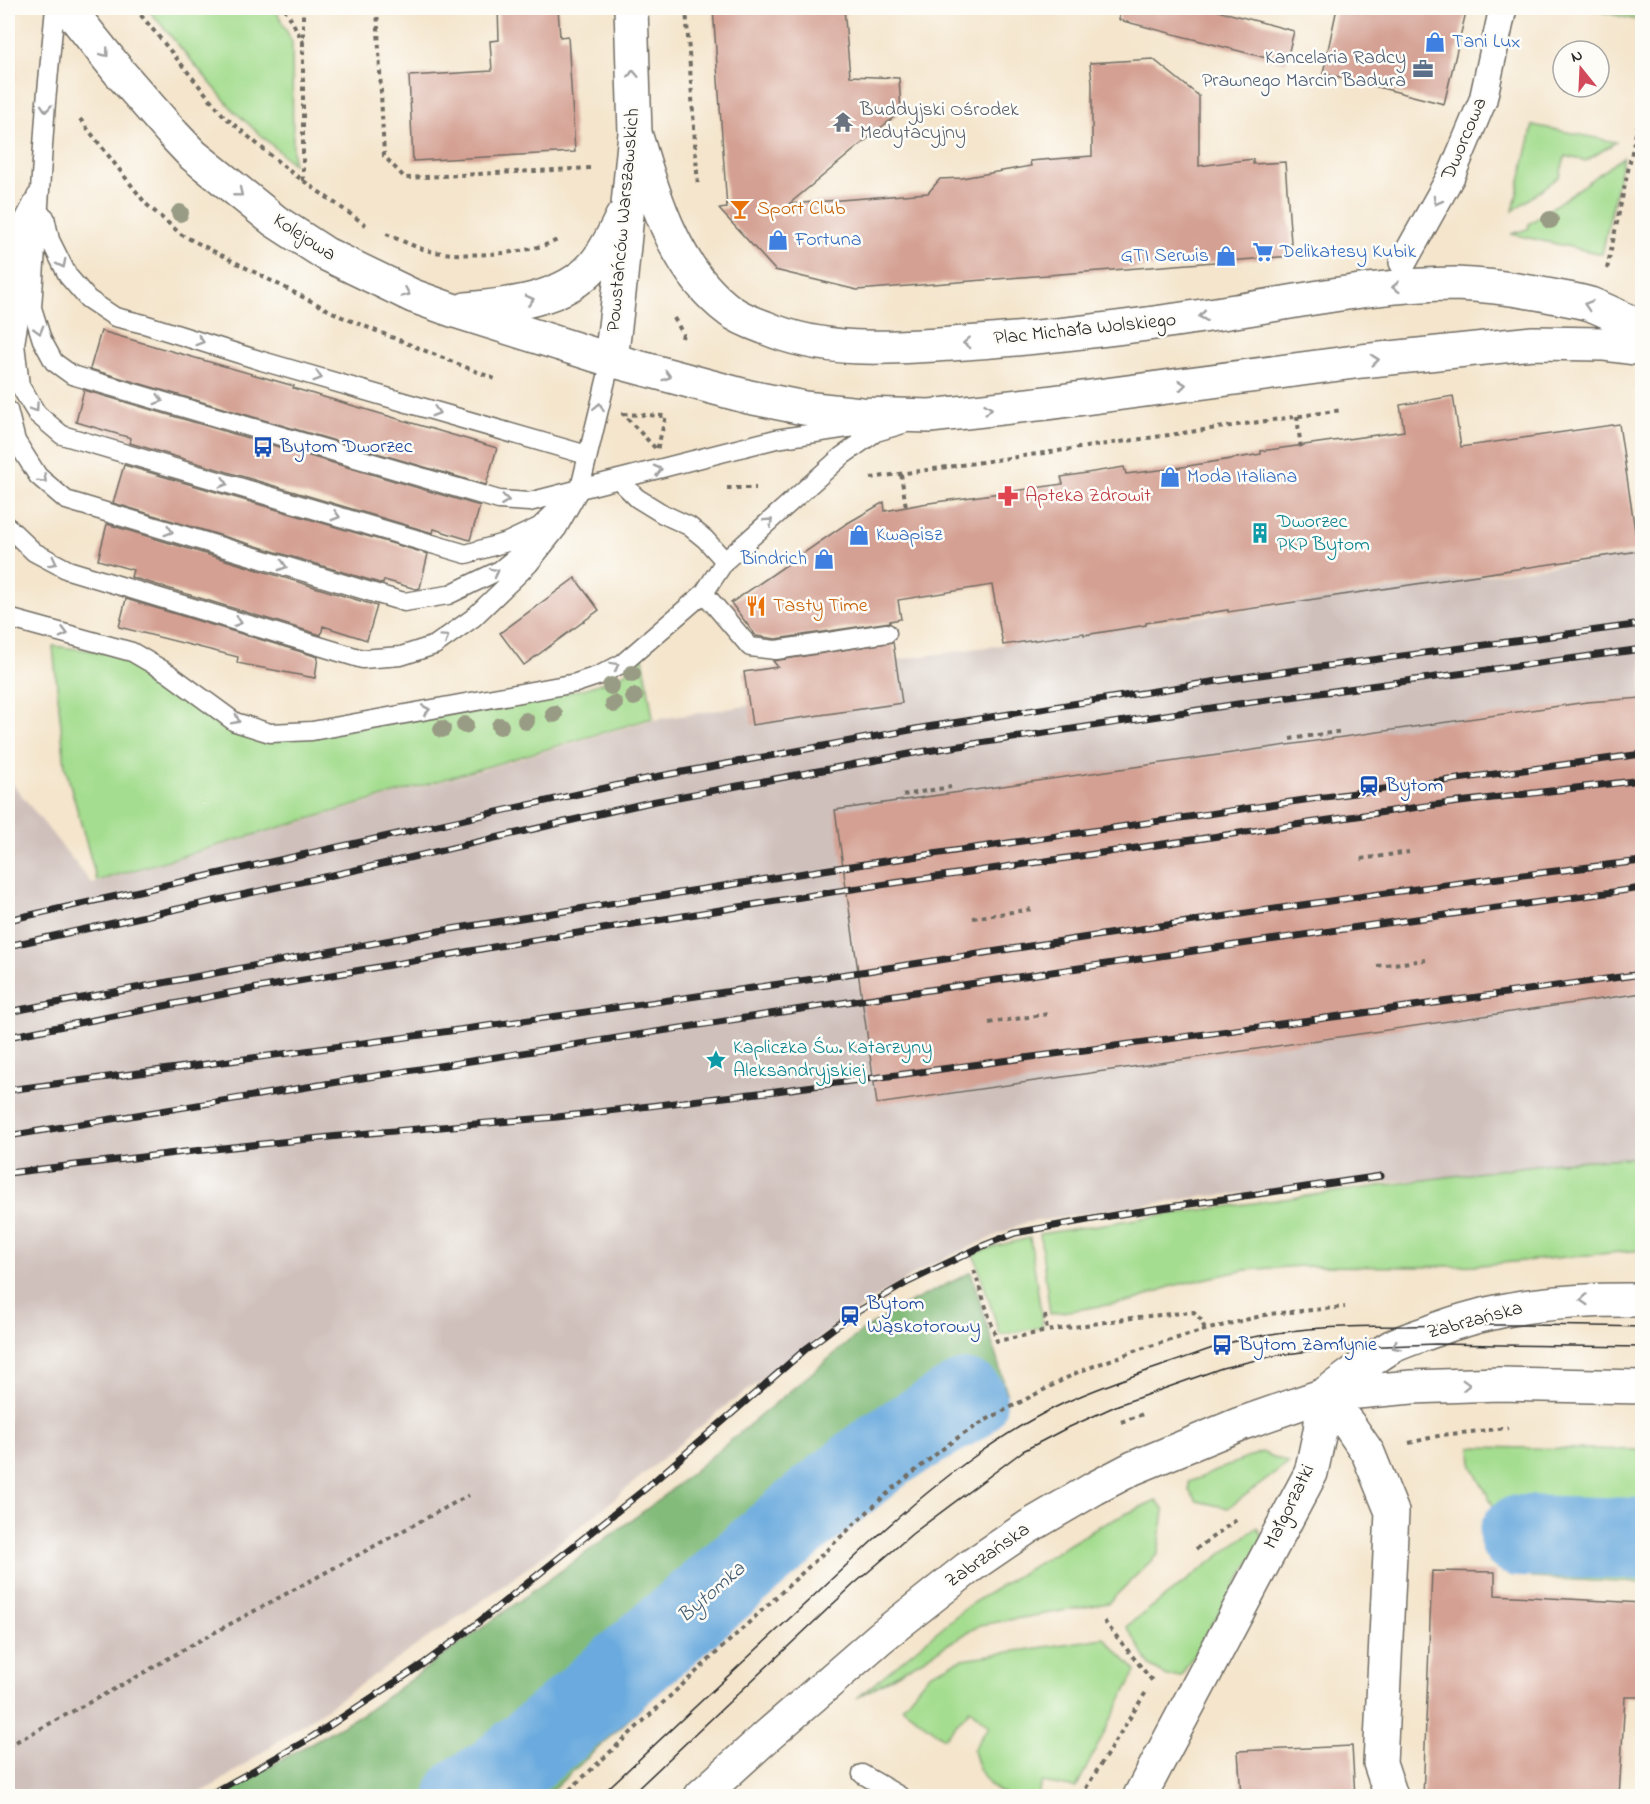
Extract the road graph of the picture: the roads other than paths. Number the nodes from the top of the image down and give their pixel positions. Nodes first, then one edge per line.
1 (55, 8) edge
2 (68, 8) edge
3 (631, 8) edge
4 (1503, 8) edge
5 (635, 133) junction
6 (40, 188) junction
7 (627, 207) junction
8 (8, 251) edge
9 (1403, 262) dead end
10 (8, 280) edge
11 (452, 310) junction
12 (8, 324) edge
13 (1642, 327) edge
14 (1642, 349) edge
15 (611, 360) junction
16 (8, 410) edge
17 (930, 416) junction
18 (587, 455) junction
19 (618, 479) junction
20 (580, 488) junction
21 (8, 527) edge
22 (725, 561) junction
23 (704, 593) junction
24 (8, 618) edge
25 (887, 633) dead end
26 (1642, 1300) edge
27 (1642, 1387) edge
28 (1324, 1395) junction
29 (862, 1774) dead end
30 (701, 1797) edge
31 (900, 1797) edge
32 (1140, 1797) edge
33 (1391, 1797) edge

1 -> 6 lane
2 -> 11 main road, Kolejowa
5 -> 3 main road, Powstańców Warszawskich
4 -> 9 street, Dworcowa
5 - 7 main road, Powstańców Warszawskich
13 -> 5 main road, Plac Michała Wolskiego
6 - 8 lane
6 - 10 lane
6 - 12 lane
6 -> 18 lane
6 -> 20 lane
6 -> 20 lane
11 -> 7 main road
7 - 15 main road, Powstańców Warszawskich
11 - 15 main road, Kolejowa
17 -> 14 main road
15 -> 17 main road
18 -> 15 lane
16 -> 20 lane
19 -> 17 lane
22 -> 17 lane
18 - 20 lane
19 - 20 lane
19 - 22 lane
21 -> 20 lane
22 - 23 lane
24 -> 23 lane
23 - 25 lane
26 -> 28 main road, Zabrzańska
28 -> 27 main road, Zabrzańska
28 - 30 main road, Zabrzańska
28 - 32 main road, Małgorzatki
28 - 33 main road
29 - 31 lane

